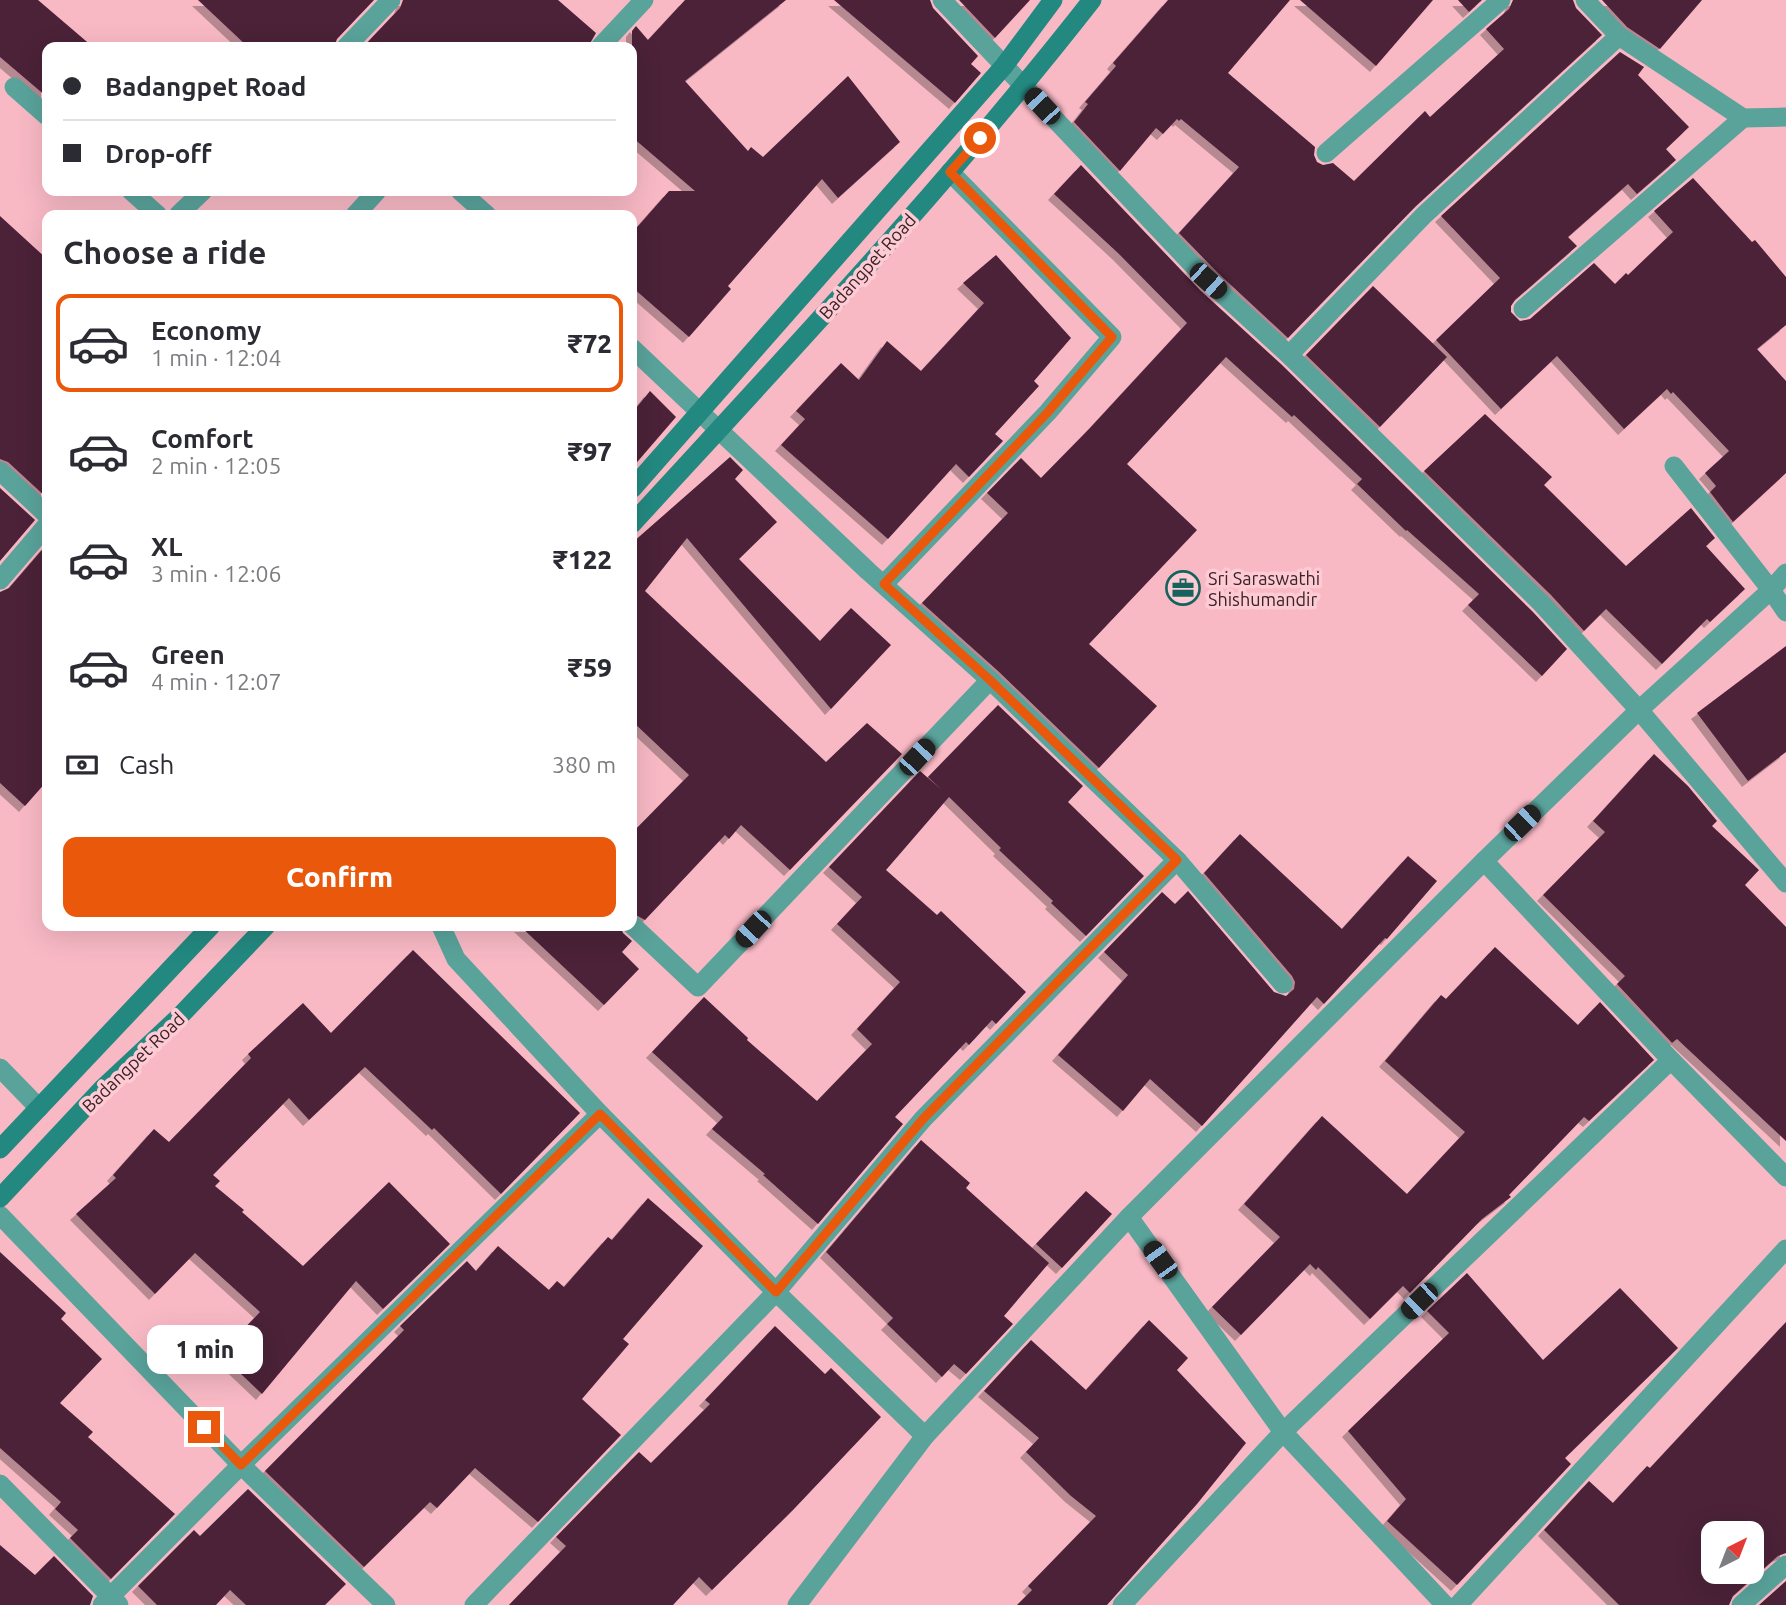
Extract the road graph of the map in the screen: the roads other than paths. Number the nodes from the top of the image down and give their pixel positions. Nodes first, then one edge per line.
1 (391, 0) edge
2 (644, 0) edge
3 (942, 0) edge
4 (1053, 0) edge
5 (1092, 0) edge
6 (1501, 0) edge
7 (1585, 0) edge
8 (1619, 36) junction
9 (351, 42) edge
10 (605, 42) edge
11 (1004, 66) junction
12 (14, 87) dead end
13 (1024, 87) junction
14 (42, 112) edge
15 (1786, 117) edge
16 (1743, 118) junction
17 (1326, 153) dead end
18 (950, 172) junction
19 (137, 196) edge
20 (198, 196) edge
21 (372, 196) edge
22 (467, 196) edge
23 (152, 210) edge
24 (183, 210) edge
25 (360, 210) edge
26 (482, 210) edge
27 (1523, 309) dead end
28 (637, 353) edge
29 (1289, 355) junction
30 (701, 412) junction
31 (719, 429) junction
32 (1674, 466) dead end
33 (0, 471) edge
34 (637, 482) edge
35 (42, 510) edge
36 (637, 519) edge
37 (42, 531) edge
38 (1786, 573) edge
39 (0, 580) edge
40 (884, 584) junction
41 (1772, 590) junction
42 (1786, 612) edge
43 (990, 680) junction
44 (1639, 710) junction
45 (1177, 860) junction
46 (1483, 861) junction
47 (1786, 883) edge
48 (637, 930) edge
49 (206, 931) edge
50 (261, 931) edge
51 (443, 931) edge
52 (1283, 984) dead end
53 (1671, 1060) junction
54 (0, 1068) edge
55 (39, 1108) junction
56 (600, 1114) junction
57 (0, 1149) edge
58 (1786, 1177) edge
59 (0, 1198) edge
60 (0, 1215) edge
61 (1129, 1217) junction
62 (1786, 1249) edge
63 (776, 1292) junction
64 (1283, 1432) junction
65 (925, 1436) junction
66 (241, 1465) junction
67 (0, 1484) edge
68 (1786, 1565) edge
69 (111, 1602) edge
70 (386, 1605) edge
71 (474, 1605) edge
72 (797, 1605) edge
73 (1122, 1605) edge
74 (1445, 1605) edge
75 (1458, 1605) edge
76 (1741, 1605) edge

1 - 9 street
2 - 10 street
3 - 11 street
4 - 11 main road, Badangpet Road
5 - 13 main road, Badangpet Road
6 - 17 street
7 - 8 street
8 - 16 street
8 - 29 street
11 - 13 street
11 - 30 main road, Badangpet Road
12 - 14 street
13 - 18 main road, Badangpet Road
13 - 29 street
15 - 16 street
16 - 27 street
18 - 31 main road, Badangpet Road
18 - 40 street
19 - 23 street
20 - 24 street
21 - 25 street
22 - 26 street
28 - 30 street
29 - 44 street
30 - 31 street
30 - 34 main road, Badangpet Road
31 - 36 main road, Badangpet Road
31 - 40 street
32 - 41 street
33 - 35 street
37 - 39 street
38 - 41 street
40 - 43 street
41 - 42 street
41 - 44 street
43 - 45 street
43 - 48 street
44 - 46 street
44 - 47 street
45 - 52 street
45 - 63 street
46 - 53 street
46 - 61 street
49 - 55 main road, Badangpet Road
50 - 59 main road, Badangpet Road
51 - 56 street
53 - 58 street
53 - 64 street
54 - 55 street
55 - 57 main road, Badangpet Road
56 - 63 street
56 - 66 street
60 - 66 street
61 - 64 street
61 - 65 street
62 - 75 street
63 - 65 street
63 - 71 street
64 - 73 street
64 - 74 street
65 - 72 street
66 - 69 street
66 - 70 street
67 - 69 street
68 - 76 street

